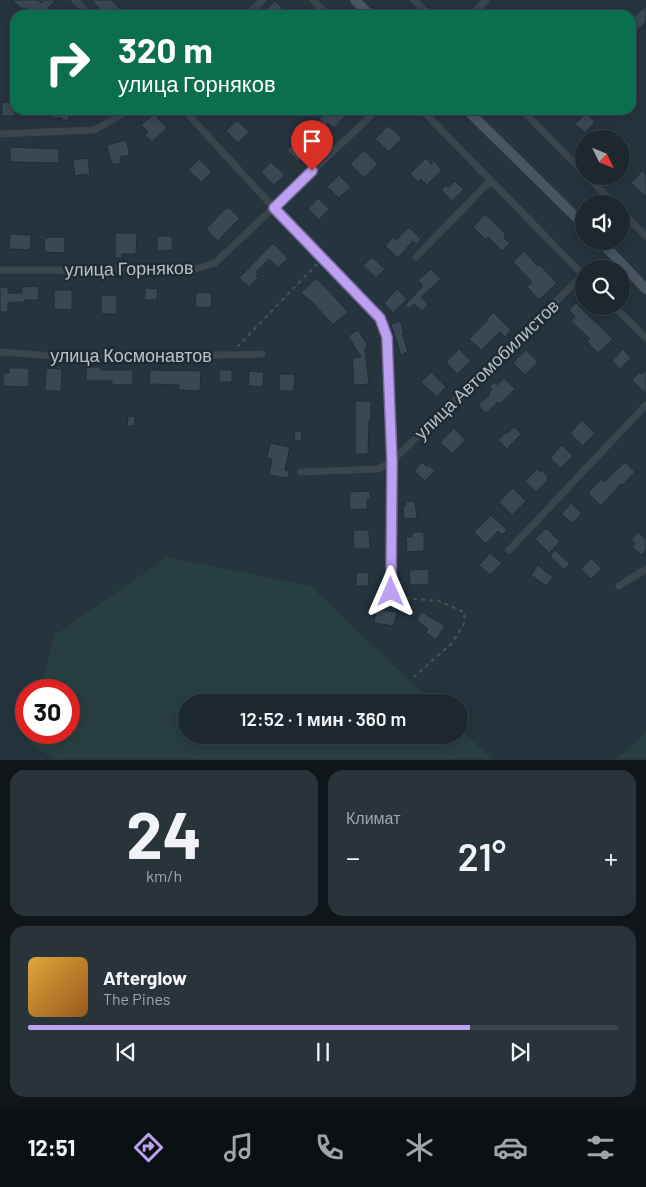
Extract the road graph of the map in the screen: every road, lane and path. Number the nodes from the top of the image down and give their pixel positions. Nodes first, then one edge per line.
1 (75, 0) edge
2 (263, 0) edge
3 (313, 0) edge
4 (355, 0) edge
5 (414, 0) edge
6 (486, 0) edge
7 (85, 10) edge
8 (252, 10) edge
9 (323, 10) edge
10 (365, 10) edge
11 (423, 10) edge
12 (477, 10) edge
13 (121, 115) edge
14 (189, 115) edge
15 (372, 115) edge
16 (427, 115) edge
17 (472, 115) edge
18 (527, 115) edge
19 (0, 134) edge
20 (575, 164) edge
21 (491, 180) junction
22 (596, 185) edge
23 (605, 195) edge
24 (274, 208) junction
25 (575, 217) edge
26 (630, 220) edge
27 (646, 236) edge
28 (609, 250) edge
29 (416, 257) dead end
30 (323, 259) junction
31 (575, 267) edge
32 (0, 270) edge
33 (575, 283) edge
34 (646, 289) edge
35 (623, 315) edge
36 (646, 338) edge
37 (0, 352) edge
38 (262, 354) dead end
39 (230, 355) junction
40 (646, 404) edge
41 (392, 462) junction
42 (301, 472) dead end
43 (509, 550) dead end
44 (646, 569) edge
45 (619, 586) dead end
46 (391, 592) joint
47 (414, 677) dead end

1 - 7 street
2 - 8 street
3 - 9 street
4 - 10 main road
5 - 11 street
6 - 12 street
13 - 19 street
14 - 24 street
15 - 24 street, улица Горняков
16 - 21 street
17 - 25 main road
18 - 20 street
21 - 29 street
21 - 31 street
22 - 23 street
24 - 30 street
24 - 32 street, улица Горняков
26 - 27 street
28 - 34 main road
30 - 39 path
30 - 41 street
33 - 41 street, улица Автомобилистов
35 - 36 street
37 - 39 street, улица Космонавтов
38 - 39 street, улица Космонавтов
40 - 43 street
41 - 42 street, улица Автомобилистов
41 - 46 street
44 - 45 street
46 - 47 path

